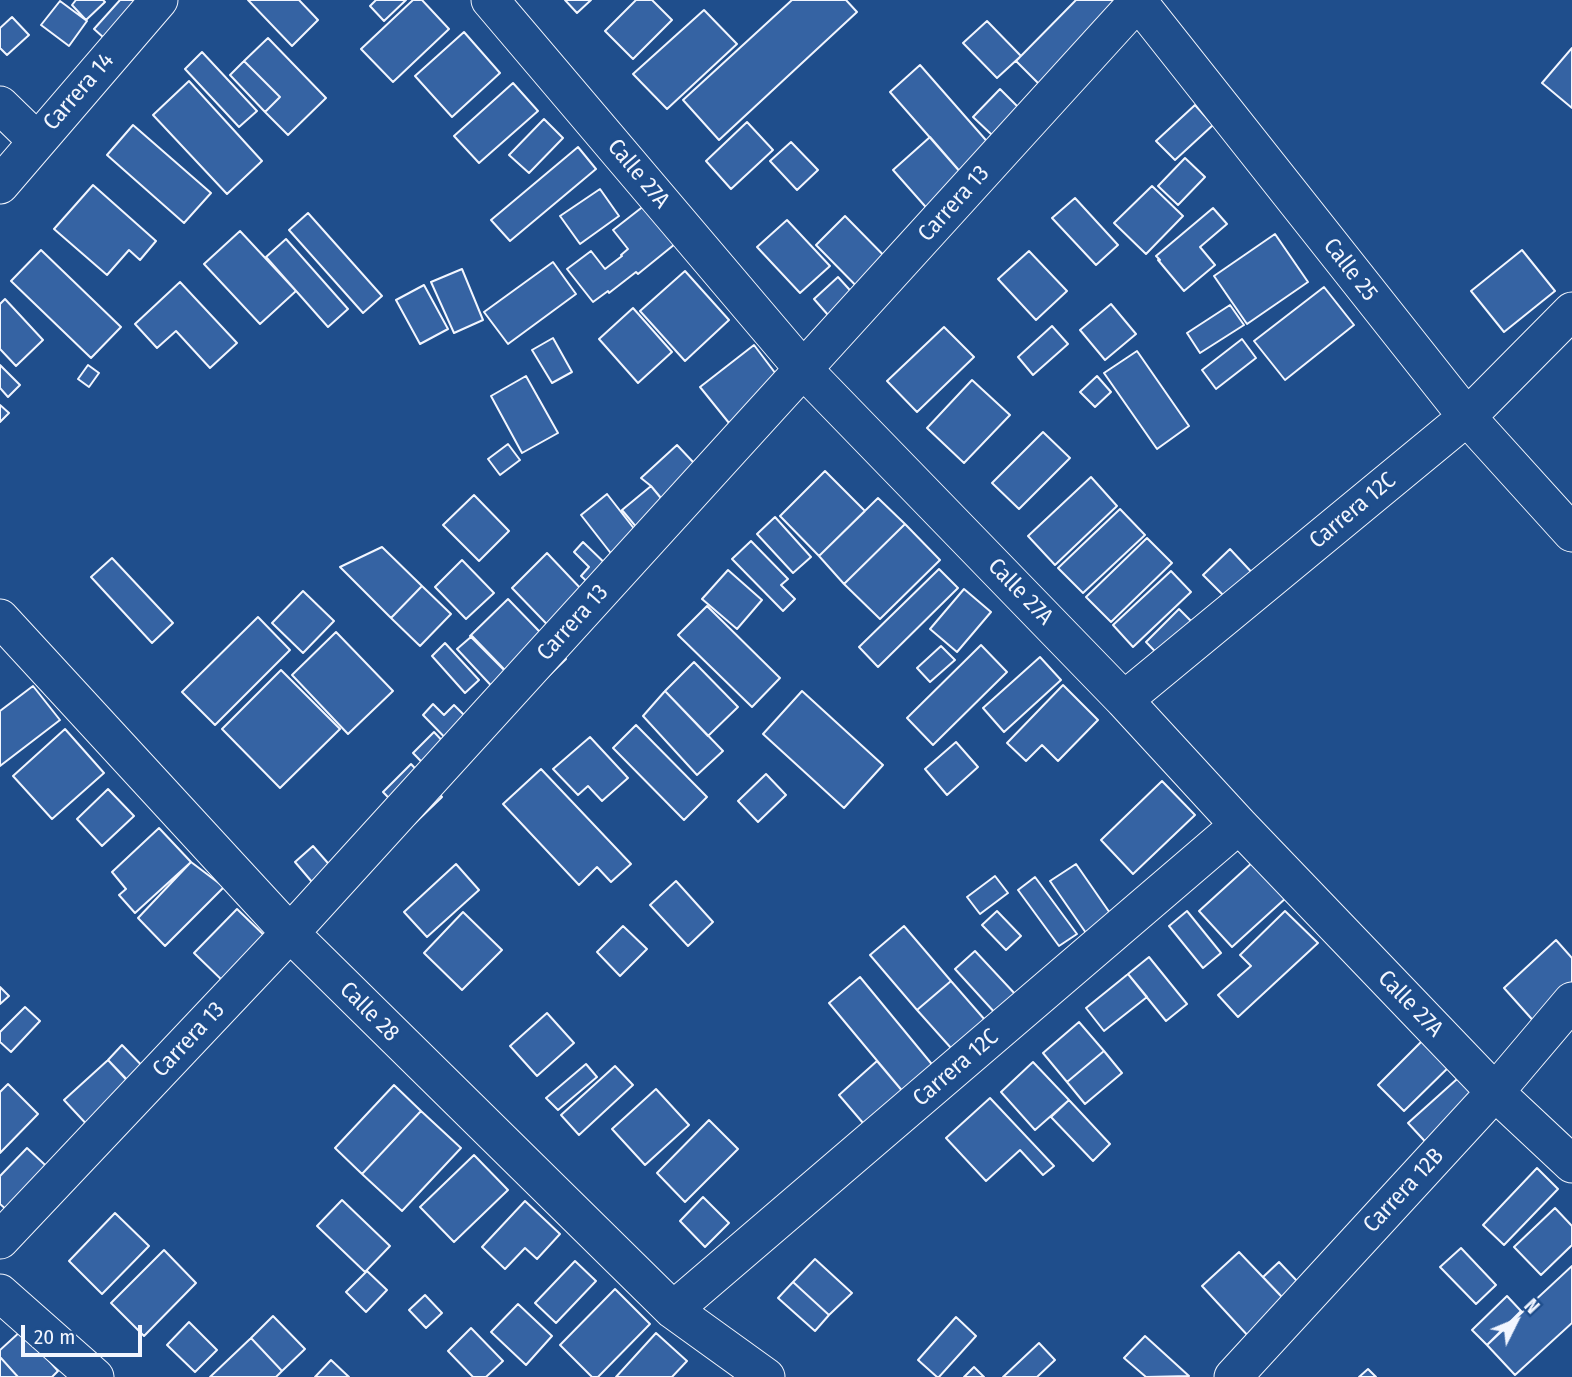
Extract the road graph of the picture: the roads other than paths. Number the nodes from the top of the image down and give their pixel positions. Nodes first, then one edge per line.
1 (159, 0) edge
2 (490, 0) edge
3 (1138, 0) edge
4 (0, 105) edge
5 (37, 141) junction
6 (0, 185) edge
7 (1572, 311) edge
8 (804, 370) junction
9 (1466, 417) junction
10 (1572, 533) edge
11 (0, 618) edge
12 (1124, 700) junction
13 (1239, 825) junction
14 (290, 933) junction
15 (1572, 1001) edge
16 (1495, 1092) junction
17 (1572, 1164) edge
18 (0, 1240) edge
19 (0, 1293) edge
20 (673, 1310) junction
21 (763, 1376) edge
22 (95, 1377) edge
23 (1233, 1377) edge

1 - 5 street, Carrera 14
2 - 8 street, Calle 27A
3 - 8 street, Carrera 13
3 - 9 street, Calle 25
4 - 5 street
5 - 6 street, Carrera 14
7 - 9 street, Carrera 12C
8 - 12 street, Calle 27A
8 - 14 street, Carrera 13
9 - 10 street, Calle 25
9 - 12 street, Carrera 12C
11 - 14 street, Calle 28
12 - 13 street, Calle 27A
13 - 16 street, Calle 27A
13 - 20 street, Carrera 12C
14 - 18 street, Carrera 13
14 - 20 street, Calle 28
15 - 16 street, Carrera 12B
16 - 17 street, Calle 27A
16 - 23 street, Carrera 12B
19 - 22 street
20 - 21 street, Calle 28

